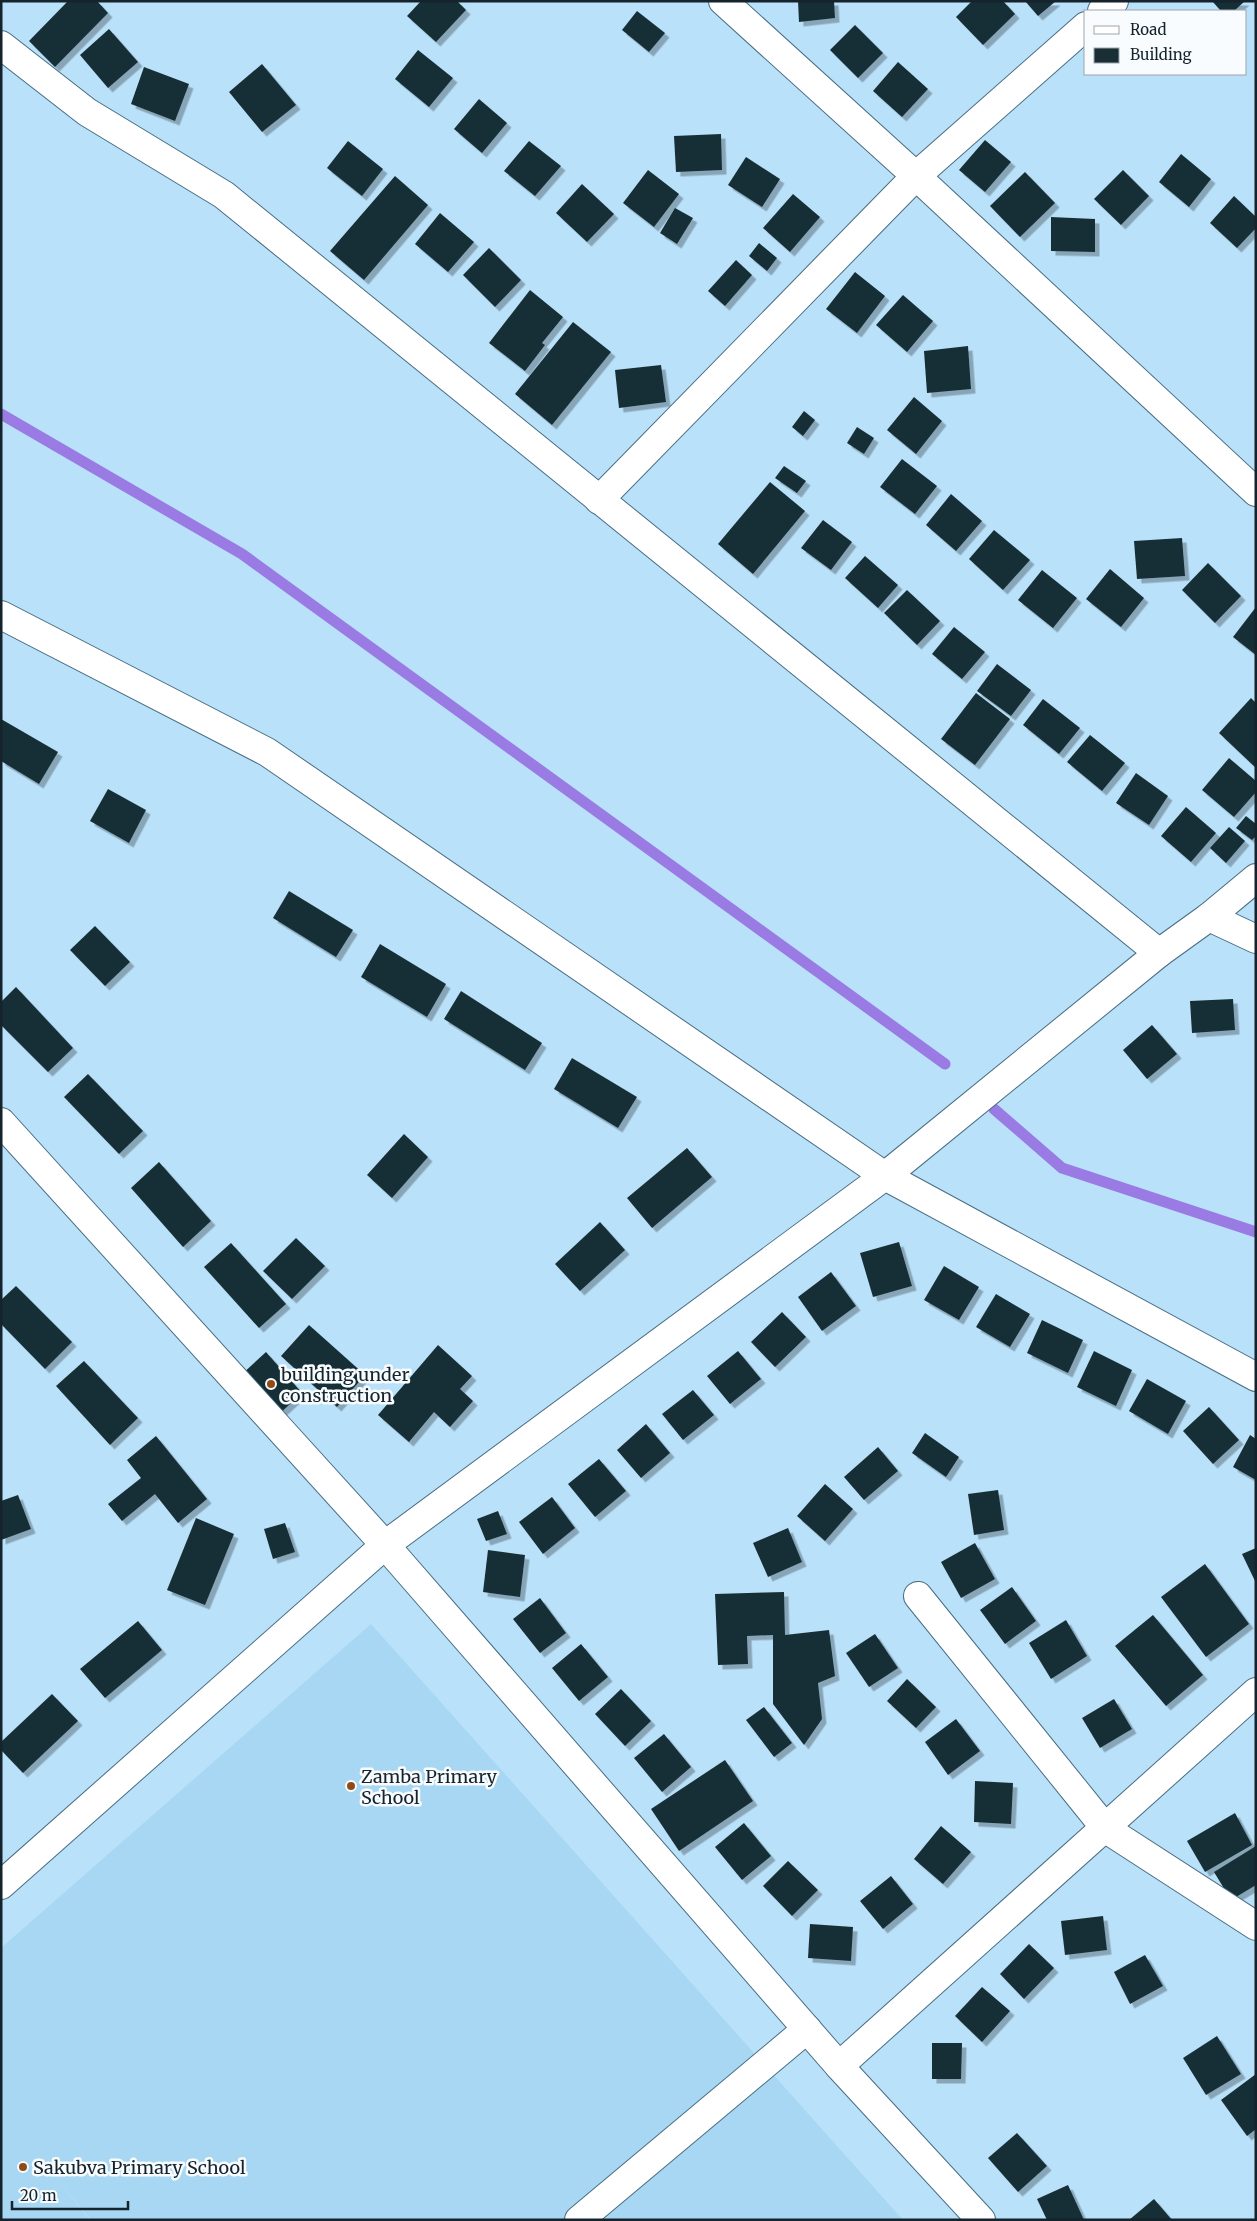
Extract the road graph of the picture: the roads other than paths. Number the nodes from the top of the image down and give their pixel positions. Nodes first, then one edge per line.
1 (723, 1) edge
2 (1114, 1) edge
3 (1103, 10) edge
4 (1084, 28) edge
5 (1, 45) edge
6 (916, 176) junction
7 (1256, 492) edge
8 (599, 500) junction
9 (1, 615) edge
10 (1256, 878) edge
11 (1209, 917) junction
12 (1256, 939) edge
13 (1159, 953) junction
14 (1, 1122) edge
15 (885, 1176) junction
16 (1256, 1377) edge
17 (385, 1545) junction
18 (918, 1596) dead end
19 (1256, 1692) edge
20 (1106, 1829) junction
21 (1, 1885) edge
22 (1256, 1926) edge
23 (807, 2029) junction
24 (839, 2066) junction
25 (579, 2220) edge
26 (980, 2220) edge

1 - 6 street
2 - 3 street
4 - 6 street
5 - 8 street
6 - 7 street
6 - 8 street
8 - 13 street
9 - 15 street
10 - 11 street
11 - 12 street
11 - 13 street
13 - 15 street
14 - 17 street
15 - 16 street
15 - 17 street
17 - 21 street
17 - 23 street
18 - 20 street
19 - 20 street
20 - 22 street
20 - 24 street
23 - 24 street
23 - 25 street
24 - 26 street

